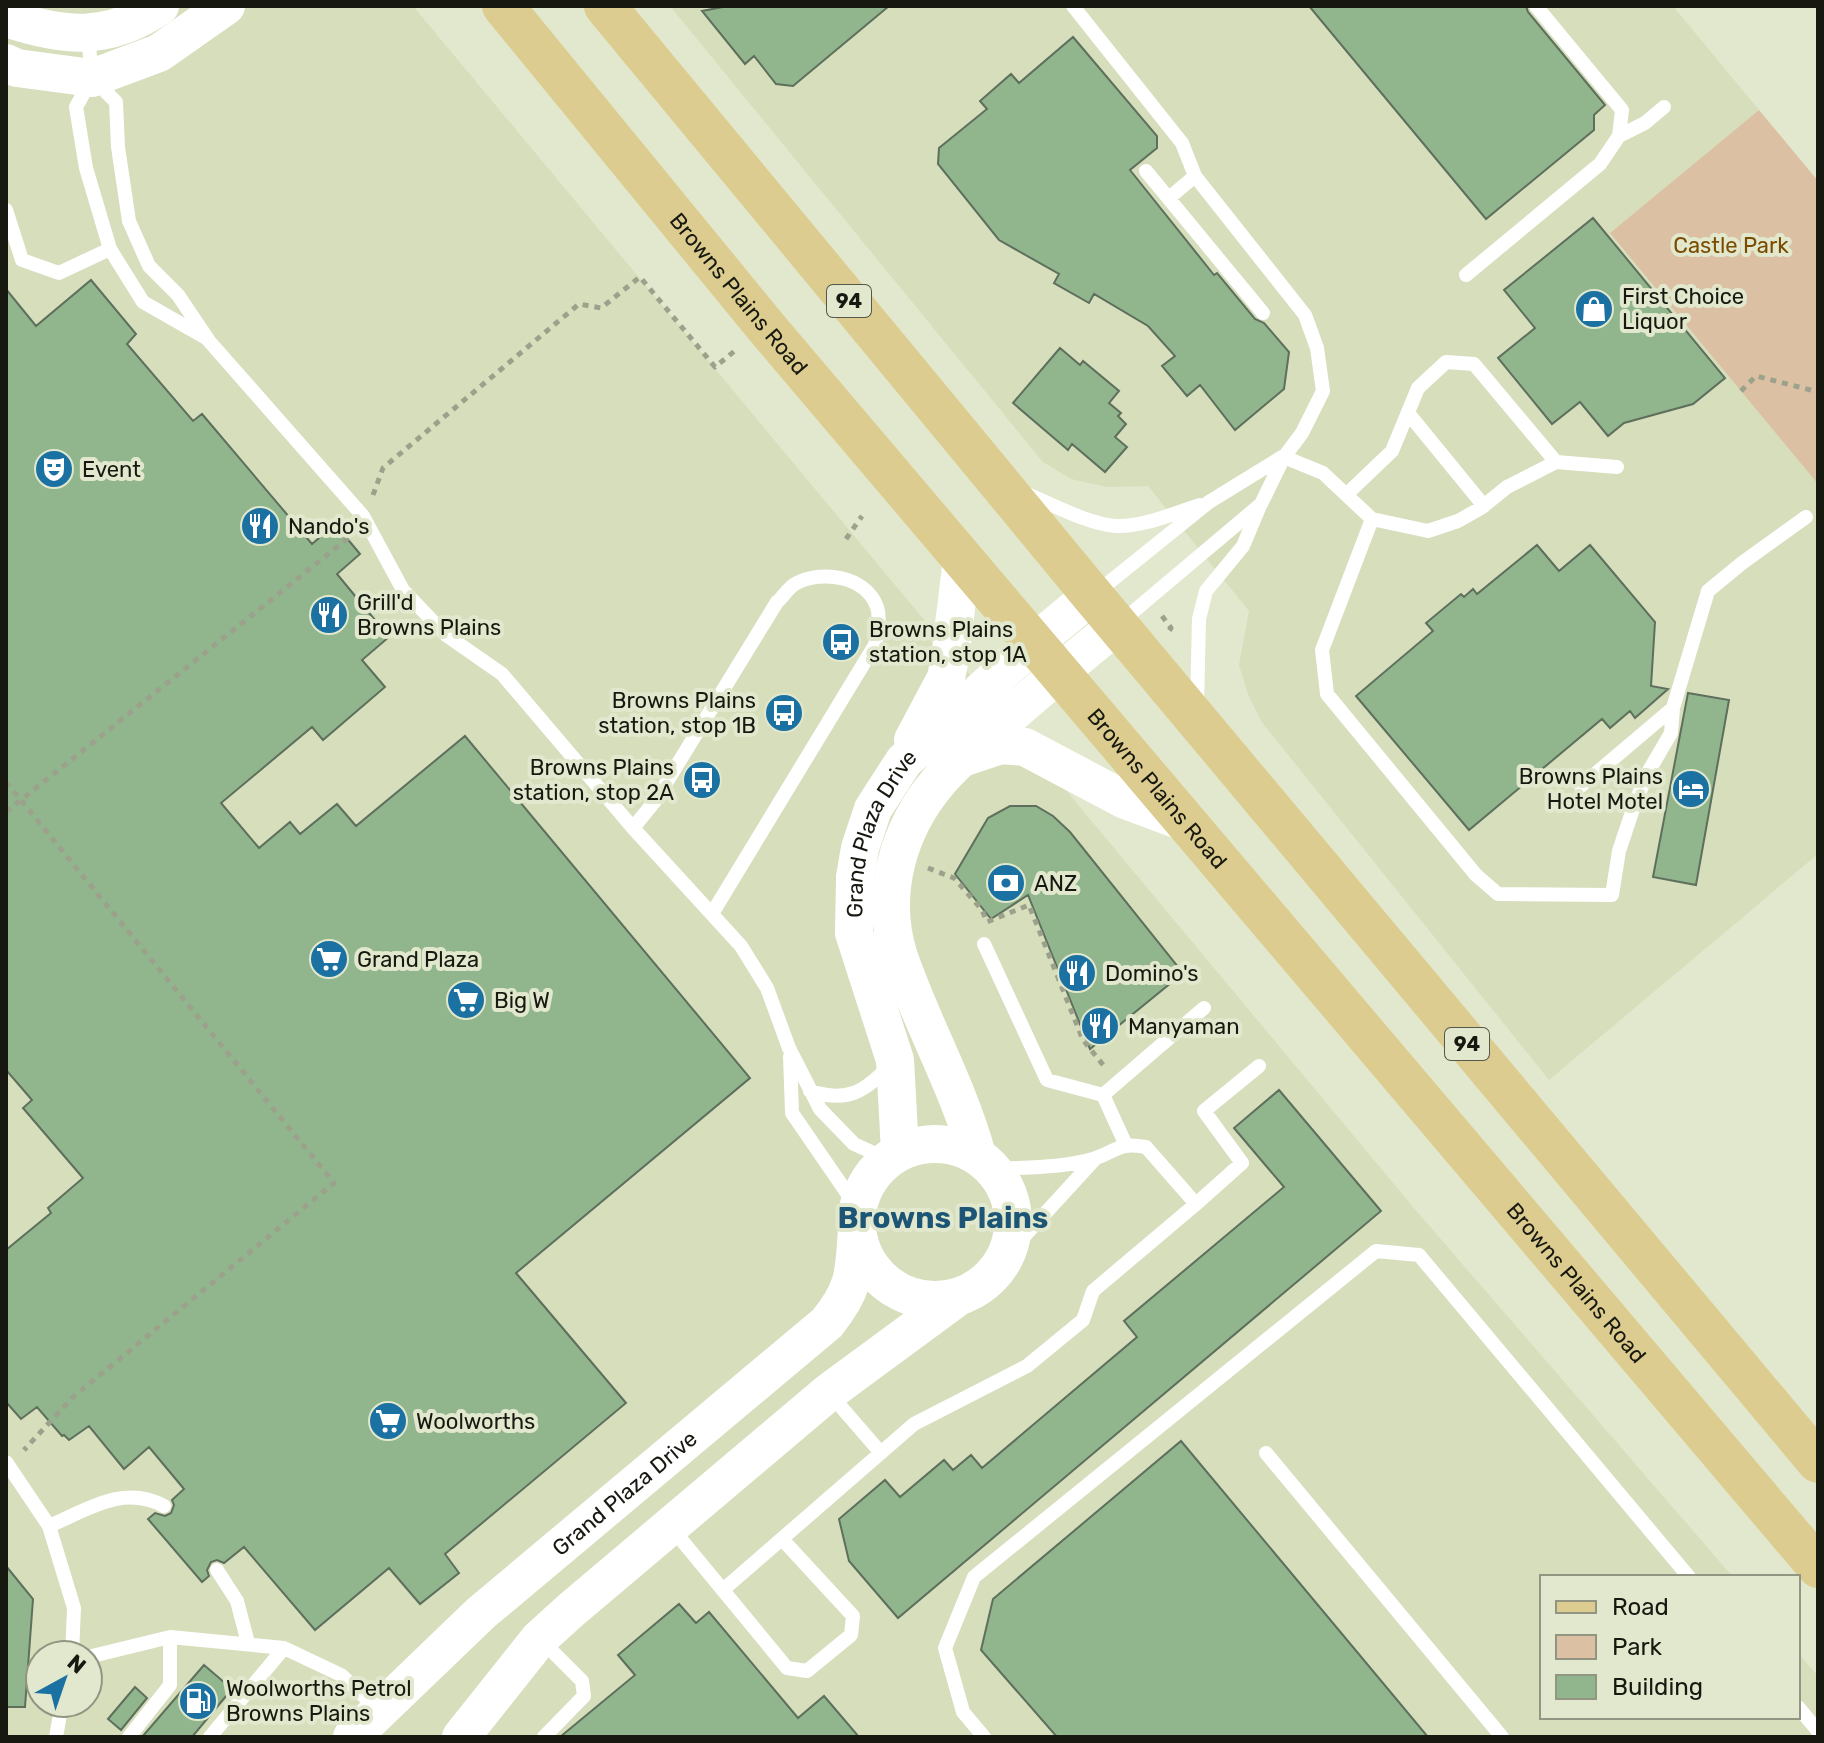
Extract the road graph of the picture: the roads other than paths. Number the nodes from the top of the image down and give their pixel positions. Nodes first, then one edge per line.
1 (160, 6) edge
2 (226, 6) edge
3 (503, 6) edge
4 (605, 6) edge
5 (1073, 6) edge
6 (1536, 6) edge
7 (6, 18) edge
8 (88, 35) junction
9 (6, 63) edge
10 (92, 78) junction
11 (1664, 107) dead end
12 (1619, 136) junction
13 (1146, 171) dead end
14 (1195, 176) junction
15 (1169, 198) junction
16 (6, 210) edge
17 (110, 249) junction
18 (1466, 275) dead end
19 (1263, 313) dead end
20 (209, 341) junction
21 (1408, 413) junction
22 (1284, 457) junction
23 (1556, 462) junction
24 (1617, 467) dead end
25 (1000, 483) junction
26 (1347, 494) junction
27 (1209, 502) junction
28 (1261, 504) junction
29 (1484, 506) junction
30 (1806, 517) dead end
31 (1372, 519) junction
32 (962, 559) junction
33 (1105, 610) junction
34 (1046, 657) junction
35 (1673, 708) junction
36 (1197, 721) junction
37 (963, 758) junction
38 (904, 761) junction
39 (1581, 786) dead end
40 (1187, 823) junction
41 (633, 828) junction
42 (713, 912) junction
43 (984, 944) dead end
44 (1204, 1008) dead end
45 (789, 1048) junction
46 (895, 1060) junction
47 (1259, 1066) dead end
48 (810, 1091) junction
49 (1103, 1095) junction
50 (1125, 1143) junction
51 (893, 1155) junction
52 (1095, 1159) junction
53 (985, 1162) junction
54 (1196, 1204) junction
55 (857, 1219) junction
56 (1007, 1255) junction
57 (958, 1297) junction
58 (829, 1392) junction
59 (881, 1453) junction
60 (1266, 1453) dead end
61 (1818, 1462) edge
62 (8, 1464) edge
63 (164, 1506) dead end
64 (49, 1526) junction
65 (670, 1526) junction
66 (782, 1539) junction
67 (1818, 1567) edge
68 (217, 1570) dead end
69 (1687, 1575) edge
70 (724, 1589) junction
71 (170, 1637) junction
72 (73, 1639) edge
73 (539, 1639) junction
74 (248, 1643) junction
75 (284, 1648) junction
76 (104, 1653) edge
77 (379, 1709) junction
78 (1800, 1709) edge
79 (1818, 1731) edge
80 (129, 1737) edge
81 (210, 1737) edge
82 (352, 1737) edge
83 (461, 1737) edge
84 (544, 1737) edge
85 (984, 1737) edge
86 (1502, 1737) edge

1 - 8 street
2 - 10 street
3 - 32 main road, Browns Plains Road
4 - 25 main road, 94
5 - 14 lane
6 - 12 lane
7 - 8 street
8 - 10 lane
9 - 10 street
10 - 17 lane
10 - 20 lane
11 - 12 lane
12 - 18 lane
13 - 15 lane
14 - 15 lane
14 - 22 lane
15 - 19 lane
16 - 17 lane
17 - 20 lane
20 - 41 lane
21 - 23 lane
21 - 26 lane
21 - 29 lane
22 - 26 lane
22 - 27 lane
22 - 28 lane
23 - 24 lane
23 - 29 lane
25 - 27 lane
25 - 33 main road, 94
26 - 31 lane
27 - 33 lane
28 - 33 lane
28 - 36 lane
29 - 31 lane
30 - 35 lane
31 - 35 lane
32 - 34 main road, Browns Plains Road
32 - 38 street
33 - 34 street, Grand Plaza Drive
33 - 36 main road, 94
34 - 37 street, Grand Plaza Drive
34 - 38 street, Grand Plaza Drive
34 - 40 main road, Browns Plains Road
35 - 39 lane
36 - 61 main road, 94
37 - 40 street
37 - 53 street, Grand Plaza Drive
38 - 46 street, Grand Plaza Drive
40 - 67 main road, Browns Plains Road
41 - 42 lane
41 - 42 lane
42 - 45 lane
43 - 49 lane
44 - 49 lane
45 - 48 lane
45 - 55 lane
46 - 48 lane
46 - 51 street, Grand Plaza Drive
47 - 54 lane
48 - 51 lane
49 - 50 lane
50 - 52 lane
50 - 54 lane
51 - 53 street
51 - 55 street
52 - 53 lane
52 - 56 lane
53 - 56 street
54 - 59 lane
55 - 57 street
55 - 77 street, Grand Plaza Drive
56 - 57 street
57 - 58 street
58 - 59 lane
58 - 65 street
59 - 66 lane
60 - 86 lane
62 - 64 lane
63 - 64 lane
64 - 72 lane
65 - 70 lane
65 - 73 street
66 - 70 lane
66 - 70 lane
68 - 74 lane
69 - 85 lane
71 - 74 lane
71 - 76 lane
71 - 80 lane
73 - 83 street
73 - 84 lane
74 - 75 lane
75 - 77 lane
75 - 81 lane
77 - 82 street, Grand Plaza Drive
78 - 79 lane

